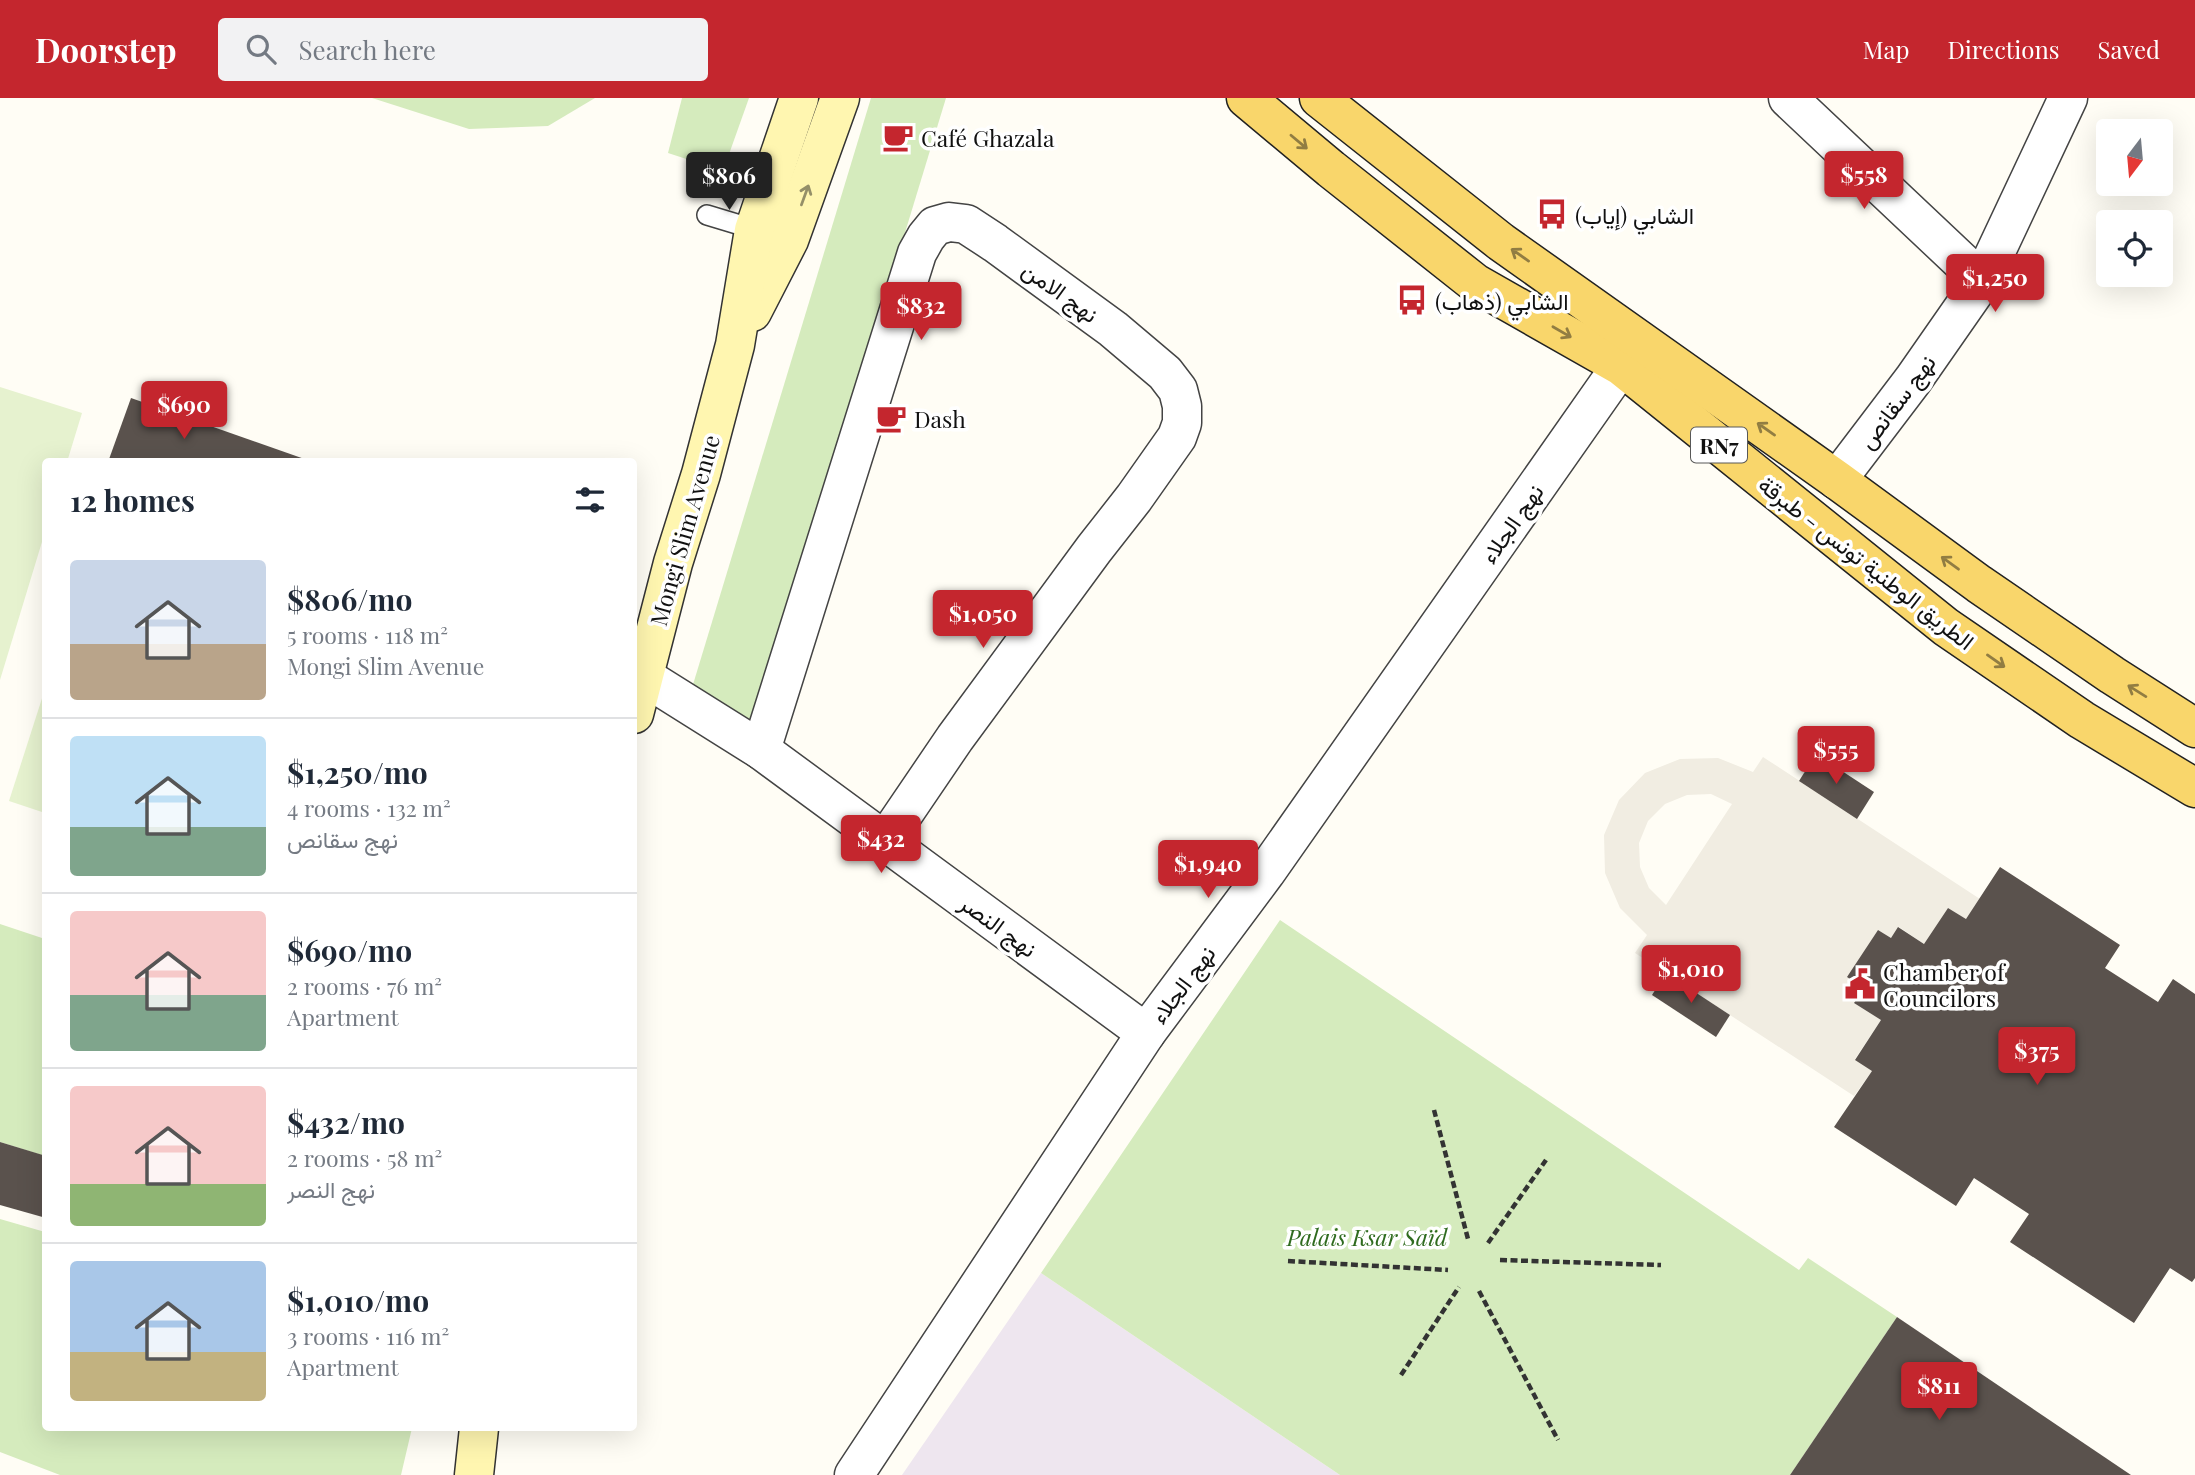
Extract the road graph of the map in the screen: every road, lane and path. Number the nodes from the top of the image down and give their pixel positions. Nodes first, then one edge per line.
1 (799, 98) edge
2 (840, 98) edge
3 (1246, 98) edge
4 (1319, 98) edge
5 (1788, 98) edge
6 (2068, 98) edge
7 (707, 215) dead end
8 (772, 235) junction
9 (1982, 281) junction
10 (1621, 366) junction
11 (1837, 480) junction
12 (643, 676) junction
13 (637, 702) edge
14 (2195, 728) edge
15 (761, 750) junction
16 (2195, 788) edge
17 (885, 841) junction
18 (1146, 1033) junction
19 (1434, 1110) dead end
20 (1546, 1160) dead end
21 (1468, 1239) dead end
22 (1488, 1243) dead end
23 (1500, 1260) dead end
24 (1288, 1261) dead end
25 (1661, 1265) dead end
26 (1448, 1270) dead end
27 (1459, 1287) dead end
28 (1479, 1291) dead end
29 (1401, 1375) dead end
30 (479, 1431) edge
31 (1558, 1440) dead end
32 (474, 1475) edge
33 (854, 1475) edge

1 - 8 main road, Mongi Slim Avenue
8 -> 2 main road, Mongi Slim Avenue
3 -> 10 main road, الطريق الوطنية تونس - طبرقة / RN7
11 -> 4 main road, الطريق الوطنية تونس - طبرقة / RN7
5 - 9 street
6 - 9 street, نهج سقانص
7 - 8 lane
8 - 12 main road, Mongi Slim Avenue
9 - 11 street, نهج سقانص
10 -> 16 main road, الطريق الوطنية تونس - طبرقة / RN7
10 - 18 street, نهج الجلاء
14 -> 11 main road, الطريق الوطنية تونس - طبرقة / RN7
12 - 13 main road, Mongi Slim Avenue
12 - 15 street, نهج النصر
15 - 17 street, نهج النصر
15 - 17 street, نهج الامن
17 - 18 street, نهج النصر
18 - 33 street, نهج الجلاء
19 - 21 path
20 - 22 path
23 - 25 path
24 - 26 path
27 - 29 path
28 - 31 path
30 - 32 main road

